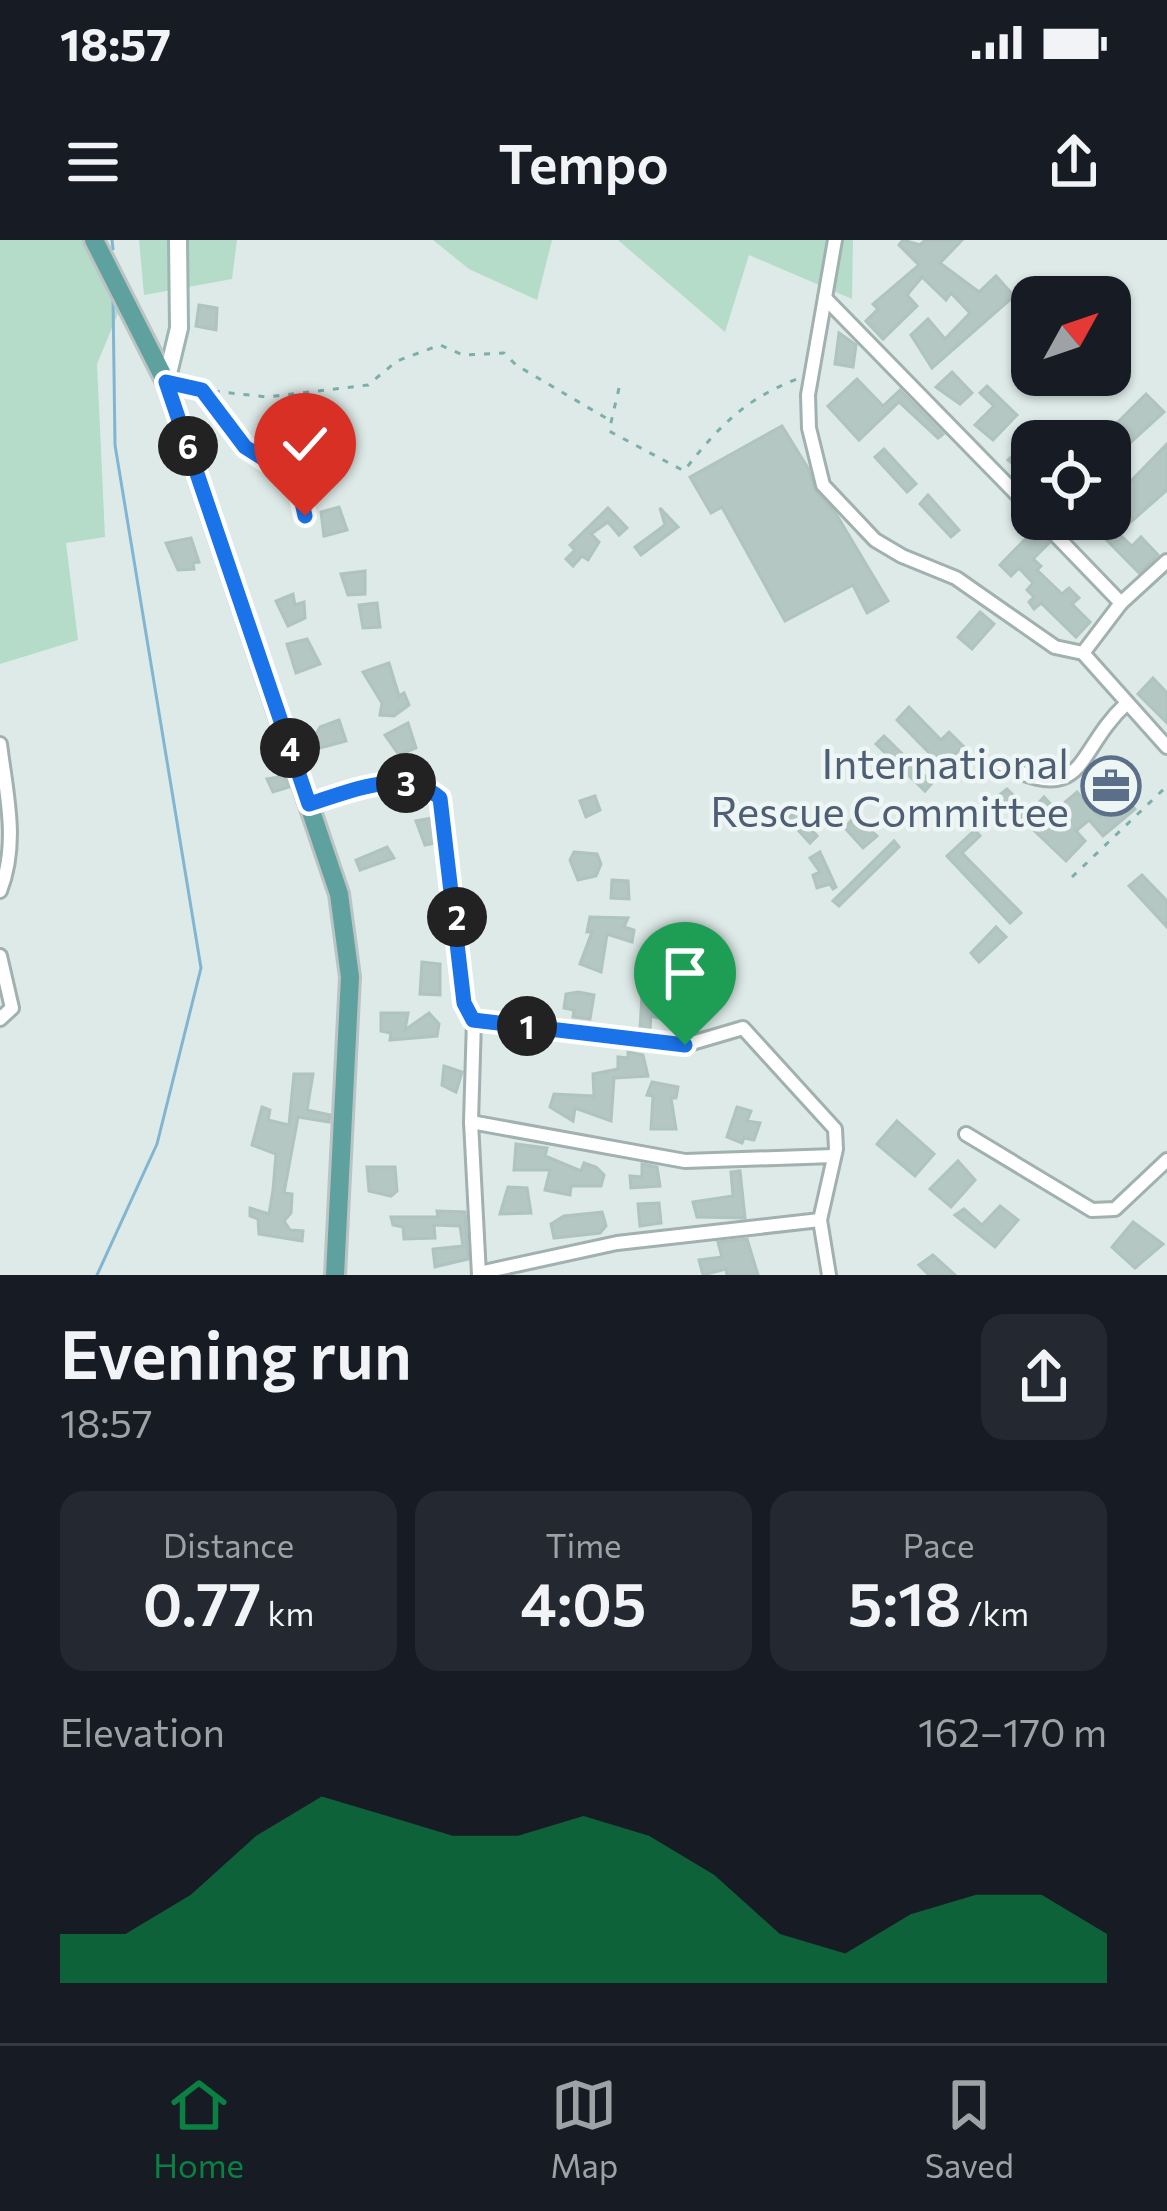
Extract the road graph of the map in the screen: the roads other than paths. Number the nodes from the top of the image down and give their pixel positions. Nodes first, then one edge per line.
1 (94, 240) edge
2 (178, 240) edge
3 (835, 240) edge
4 (825, 298) junction
5 (166, 382) junction
6 (1011, 488) edge
7 (1060, 540) edge
8 (1167, 561) edge
9 (1121, 603) junction
10 (1083, 653) junction
11 (1126, 704) junction
12 (0, 744) edge
13 (1167, 747) edge
14 (1000, 763) dead end
15 (309, 804) junction
16 (0, 890) edge
17 (0, 956) edge
18 (0, 1019) edge
19 (473, 1020) junction
20 (471, 1122) junction
21 (966, 1134) dead end
22 (834, 1156) junction
23 (1167, 1160) edge
24 (820, 1220) junction
25 (479, 1274) edge
26 (335, 1275) edge
27 (829, 1275) edge

1 - 5 main road
2 - 5 main road
3 - 4 street
4 - 6 street
4 - 10 street
5 - 15 main road
7 - 9 street
8 - 9 street
9 - 10 street
10 - 11 street
11 - 13 street
11 - 14 street
12 - 16 street
15 - 19 street
15 - 26 main road
17 - 18 street
19 - 20 street
19 - 22 street
20 - 22 street
20 - 25 street
21 - 23 street
22 - 24 street
24 - 25 street
24 - 27 street

